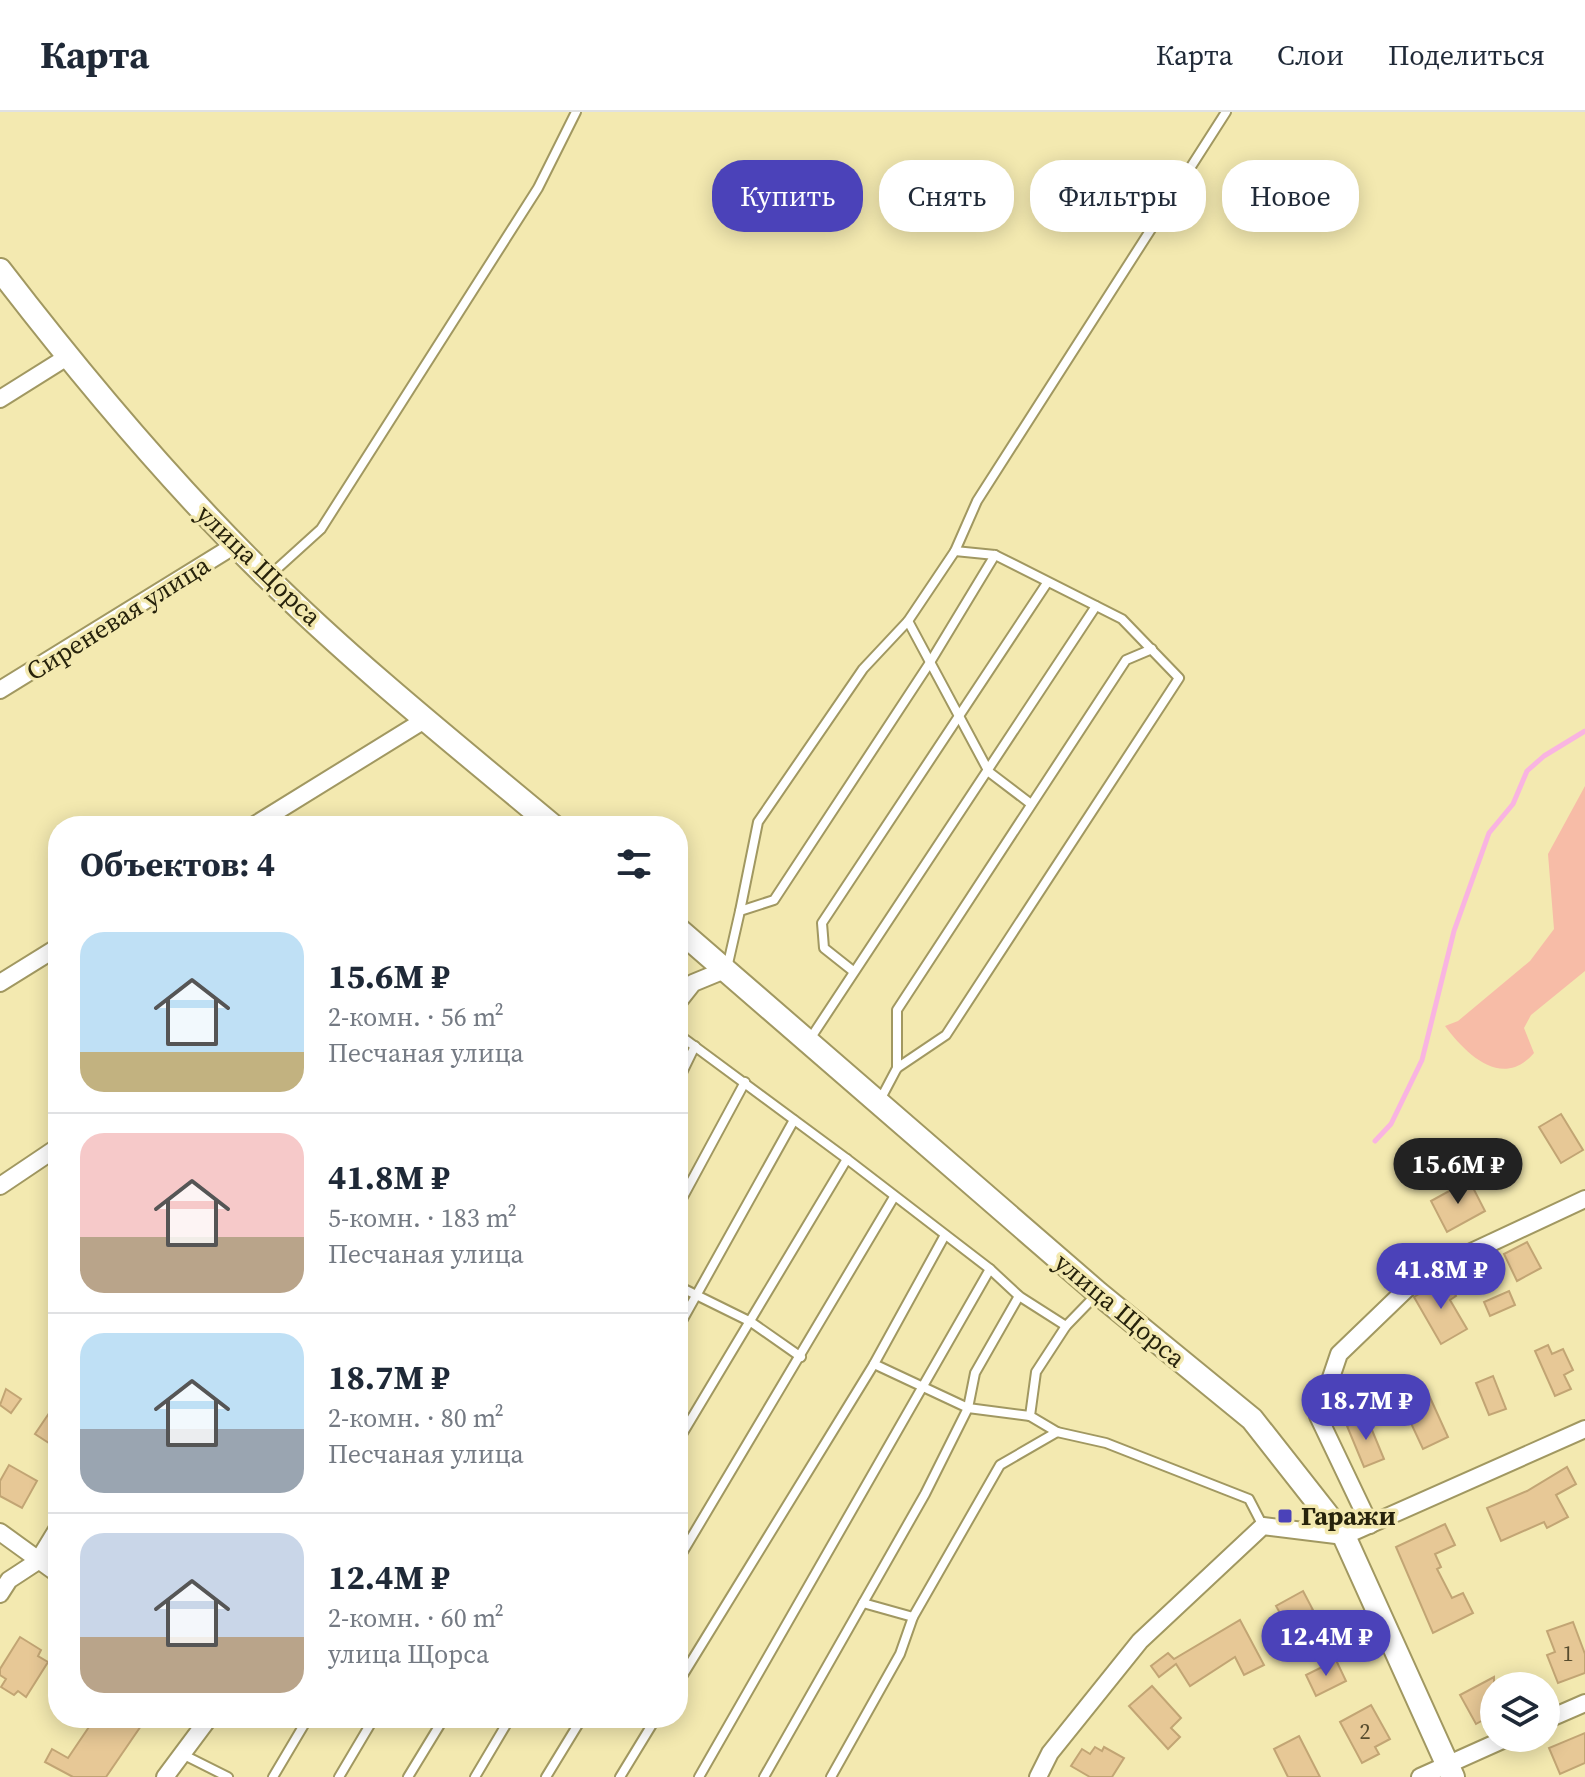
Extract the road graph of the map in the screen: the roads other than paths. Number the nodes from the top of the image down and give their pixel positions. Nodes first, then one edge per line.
1 (576, 112) edge
2 (1226, 112) edge
3 (0, 270) edge
4 (67, 357) junction
5 (0, 399) edge
6 (235, 545) junction
7 (955, 551) junction
8 (995, 555) junction
9 (267, 577) junction
10 (1047, 583) junction
11 (1096, 606) junction
12 (908, 621) junction
13 (1152, 649) junction
14 (929, 664) junction
15 (0, 690) edge
16 (426, 719) junction
17 (958, 719) junction
18 (989, 772) junction
19 (1031, 804) junction
20 (269, 816) edge
21 (541, 816) edge
22 (740, 911) junction
23 (688, 937) edge
24 (48, 953) edge
25 (727, 969) junction
26 (853, 971) junction
27 (0, 983) edge
28 (688, 989) edge
29 (688, 1041) edge
30 (808, 1041) junction
31 (695, 1046) junction
32 (688, 1060) edge
33 (897, 1068) junction
34 (745, 1082) junction
35 (879, 1103) junction
36 (794, 1120) junction
37 (48, 1154) edge
38 (847, 1159) junction
39 (0, 1186) edge
40 (688, 1187) edge
41 (894, 1197) junction
42 (1585, 1199) edge
43 (945, 1235) junction
44 (990, 1269) junction
45 (688, 1289) edge
46 (699, 1293) junction
47 (1098, 1293) junction
48 (1019, 1296) junction
49 (688, 1311) edge
50 (751, 1322) junction
51 (1066, 1326) junction
52 (801, 1357) junction
53 (874, 1364) junction
54 (924, 1390) junction
55 (968, 1408) junction
56 (1030, 1416) junction
57 (688, 1425) edge
58 (1585, 1429) edge
59 (1057, 1432) junction
60 (1370, 1525) junction
61 (1263, 1526) junction
62 (0, 1532) edge
63 (1344, 1536) junction
64 (688, 1543) edge
65 (48, 1544) edge
66 (38, 1561) junction
67 (48, 1568) edge
68 (0, 1594) edge
69 (863, 1603) junction
70 (913, 1617) junction
71 (688, 1667) edge
72 (1585, 1703) edge
73 (1560, 1714) edge
74 (201, 1728) edge
75 (302, 1728) edge
76 (368, 1728) edge
77 (438, 1728) edge
78 (504, 1728) edge
79 (576, 1728) edge
80 (650, 1728) edge
81 (1483, 1752) edge
82 (182, 1753) junction
83 (1450, 1771) edge
84 (165, 1777) edge
85 (228, 1777) edge
86 (273, 1777) edge
87 (339, 1777) edge
88 (408, 1777) edge
89 (475, 1777) edge
90 (546, 1777) edge
91 (620, 1777) edge
92 (699, 1777) edge
93 (764, 1777) edge
94 (831, 1777) edge
95 (1038, 1777) edge
96 (1420, 1777) edge

1 - 9 lane
2 - 7 lane
3 - 4 street, улица Щорса
4 - 5 street
4 - 6 street, улица Щорса
6 - 9 street, улица Щорса
6 - 15 street, Сиреневая улица
7 - 8 lane
7 - 12 lane
8 - 10 lane
8 - 14 lane
9 - 16 street, улица Щорса
10 - 11 lane
10 - 17 lane
11 - 13 lane
11 - 18 lane
12 - 14 lane
12 - 22 lane
13 - 19 lane
13 - 33 lane
14 - 17 lane
14 - 22 lane
16 - 20 street
16 - 21 street, улица Щорса
17 - 18 lane
17 - 26 lane
18 - 19 lane
18 - 26 lane
19 - 33 lane
22 - 25 lane
23 - 25 street, улица Щорса
24 - 27 street
25 - 28 street
25 - 30 street, улица Щорса
26 - 30 lane
29 - 31 lane
30 - 35 street, улица Щорса
31 - 32 lane
31 - 34 lane
33 - 35 lane
34 - 36 lane
34 - 40 lane
35 - 47 street, улица Щорса
36 - 38 lane
36 - 46 lane
37 - 39 street
38 - 41 lane
38 - 50 lane
41 - 43 lane
41 - 52 lane
42 - 60 street
43 - 44 lane
43 - 53 lane
44 - 48 lane
44 - 54 lane
45 - 46 lane
46 - 49 lane
46 - 50 lane
47 - 51 lane
47 - 63 street, улица Щорса
48 - 51 lane
48 - 55 lane
50 - 52 lane
50 - 57 lane
51 - 56 lane
52 - 64 lane
53 - 54 lane
53 - 71 lane
54 - 55 lane
54 - 92 lane
55 - 56 lane
55 - 69 lane
56 - 59 lane
58 - 60 street
59 - 61 lane
59 - 70 lane
60 - 63 street
61 - 63 street
61 - 95 street
62 - 66 street
63 - 83 street, улица Щорса
65 - 66 street
66 - 67 street
66 - 68 street
69 - 70 lane
69 - 93 lane
70 - 94 lane
72 - 73 street
74 - 82 street
75 - 86 lane
76 - 87 lane
77 - 88 lane
78 - 89 lane
79 - 90 lane
80 - 91 lane
81 - 83 street
82 - 84 street
82 - 85 lane
83 - 96 street

